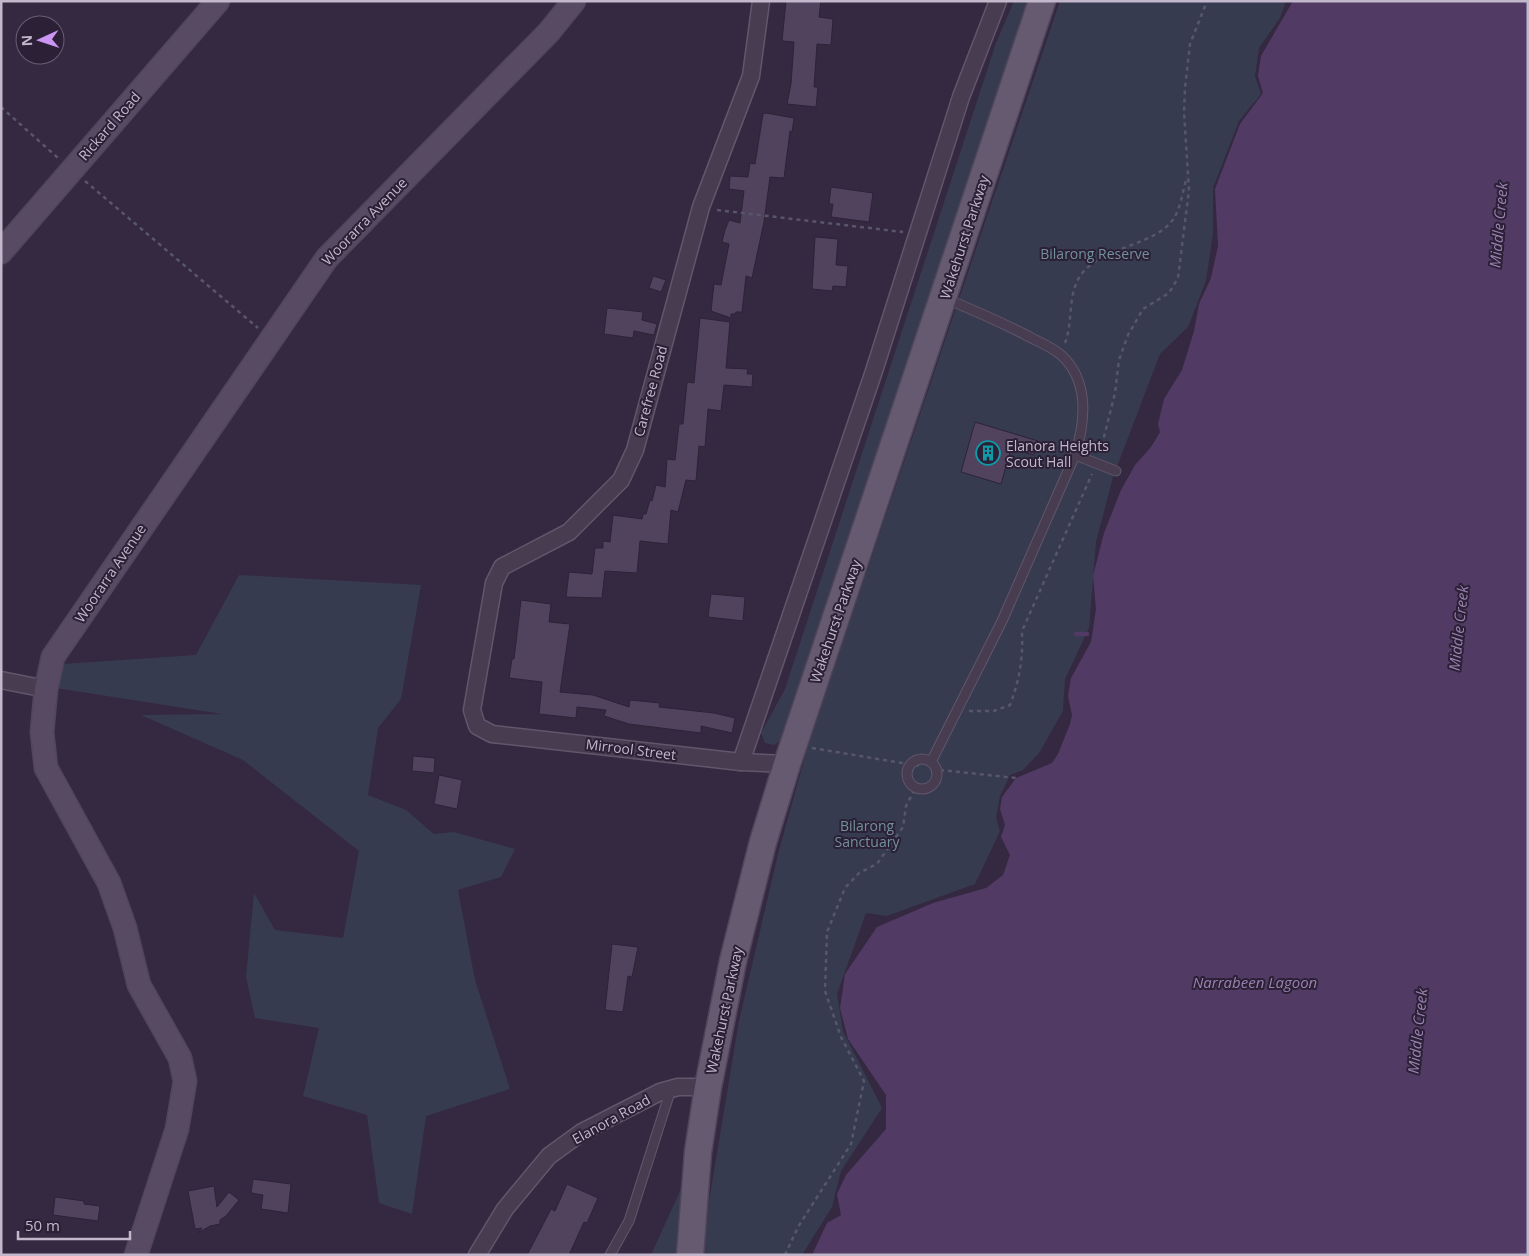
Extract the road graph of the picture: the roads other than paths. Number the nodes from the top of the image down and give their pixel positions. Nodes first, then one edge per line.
1 (218, 1) edge
2 (574, 1) edge
3 (760, 1) edge
4 (998, 1) edge
5 (1042, 1) edge
6 (1, 252) edge
7 (944, 297) junction
8 (1075, 455) junction
9 (1116, 471) dead end
10 (1, 680) edge
11 (46, 689) junction
12 (477, 726) joint
13 (790, 754) junction
14 (741, 762) junction
15 (934, 766) junction
16 (708, 1087) junction
17 (671, 1089) junction
18 (136, 1255) edge
19 (477, 1255) edge
20 (610, 1255) edge
21 (690, 1255) edge

1 - 6 street, Rickard Road
2 - 11 street, Woorarra Avenue
3 - 12 street, Carefree Road
4 - 14 street
5 - 7 main road, Wakehurst Parkway
7 - 8 lane
7 - 13 main road, Wakehurst Parkway
8 - 9 lane
8 - 15 lane
10 - 11 street
11 - 18 street, Woorarra Avenue
12 - 14 street, Mirrool Street
13 - 14 street, Mirrool Street
13 - 16 main road, Wakehurst Parkway
15 - 15 lane
16 - 17 street, Elanora Road
16 - 21 main road, Wakehurst Parkway
17 - 19 street, Elanora Road
17 - 20 lane

